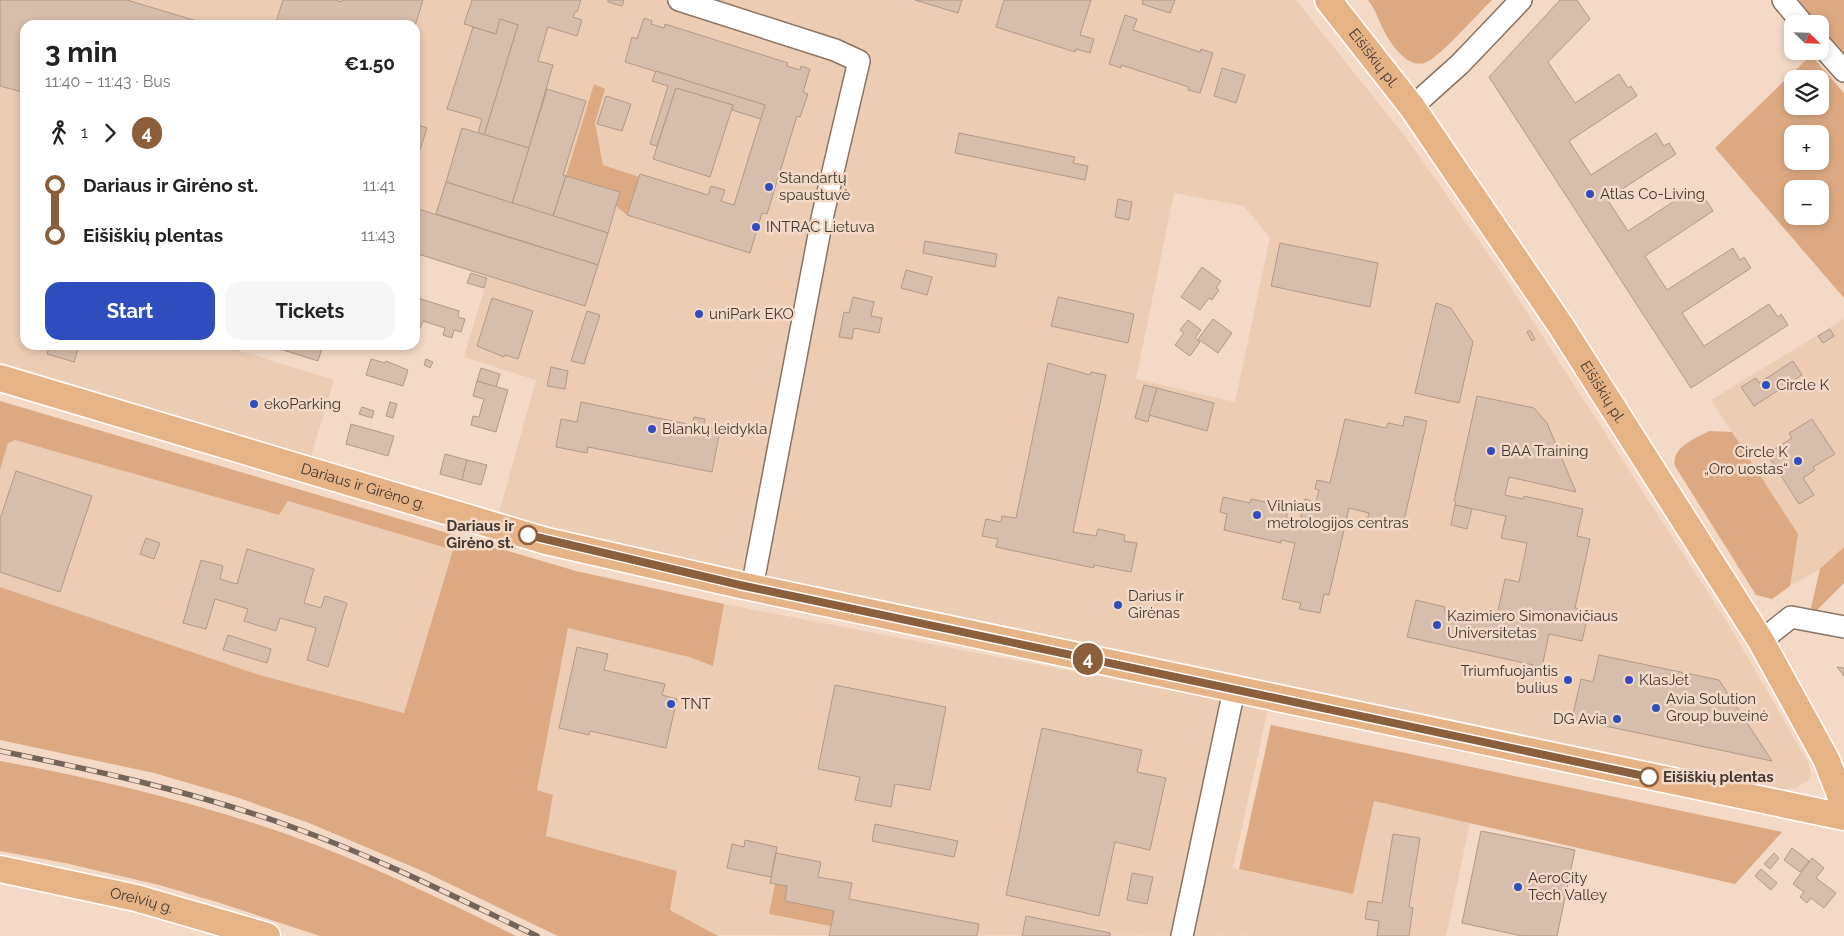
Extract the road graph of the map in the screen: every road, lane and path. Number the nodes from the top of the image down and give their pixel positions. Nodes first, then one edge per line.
1 (679, 0) edge
2 (1328, 0) edge
3 (1521, 0) edge
4 (1783, 0) edge
5 (1796, 15) edge
6 (1829, 54) edge
7 (1844, 71) edge
8 (1412, 107) junction
9 (0, 378) edge
10 (752, 588) junction
11 (1844, 627) edge
12 (1761, 640) junction
13 (1234, 690) junction
14 (1817, 740) junction
15 (1844, 760) edge
16 (1844, 805) edge
17 (1844, 817) edge
18 (7, 870) edge
19 (267, 936) edge
20 (1182, 936) edge

1 - 10 street
2 - 8 main road, Eišiškių pl.
3 - 8 street
4 - 5 street
6 - 7 street
8 - 12 main road, Eišiškių pl.
9 - 10 main road, Dariaus ir Girėno g.
10 - 13 main road, Dariaus ir Girėno g.
11 - 12 street
12 - 14 main road, Eišiškių pl.
13 - 17 main road, Dariaus ir Girėno g.
13 - 20 street
14 - 15 main road
14 - 16 main road, Eišiškių pl.
18 - 19 main road, Oreivių g.

